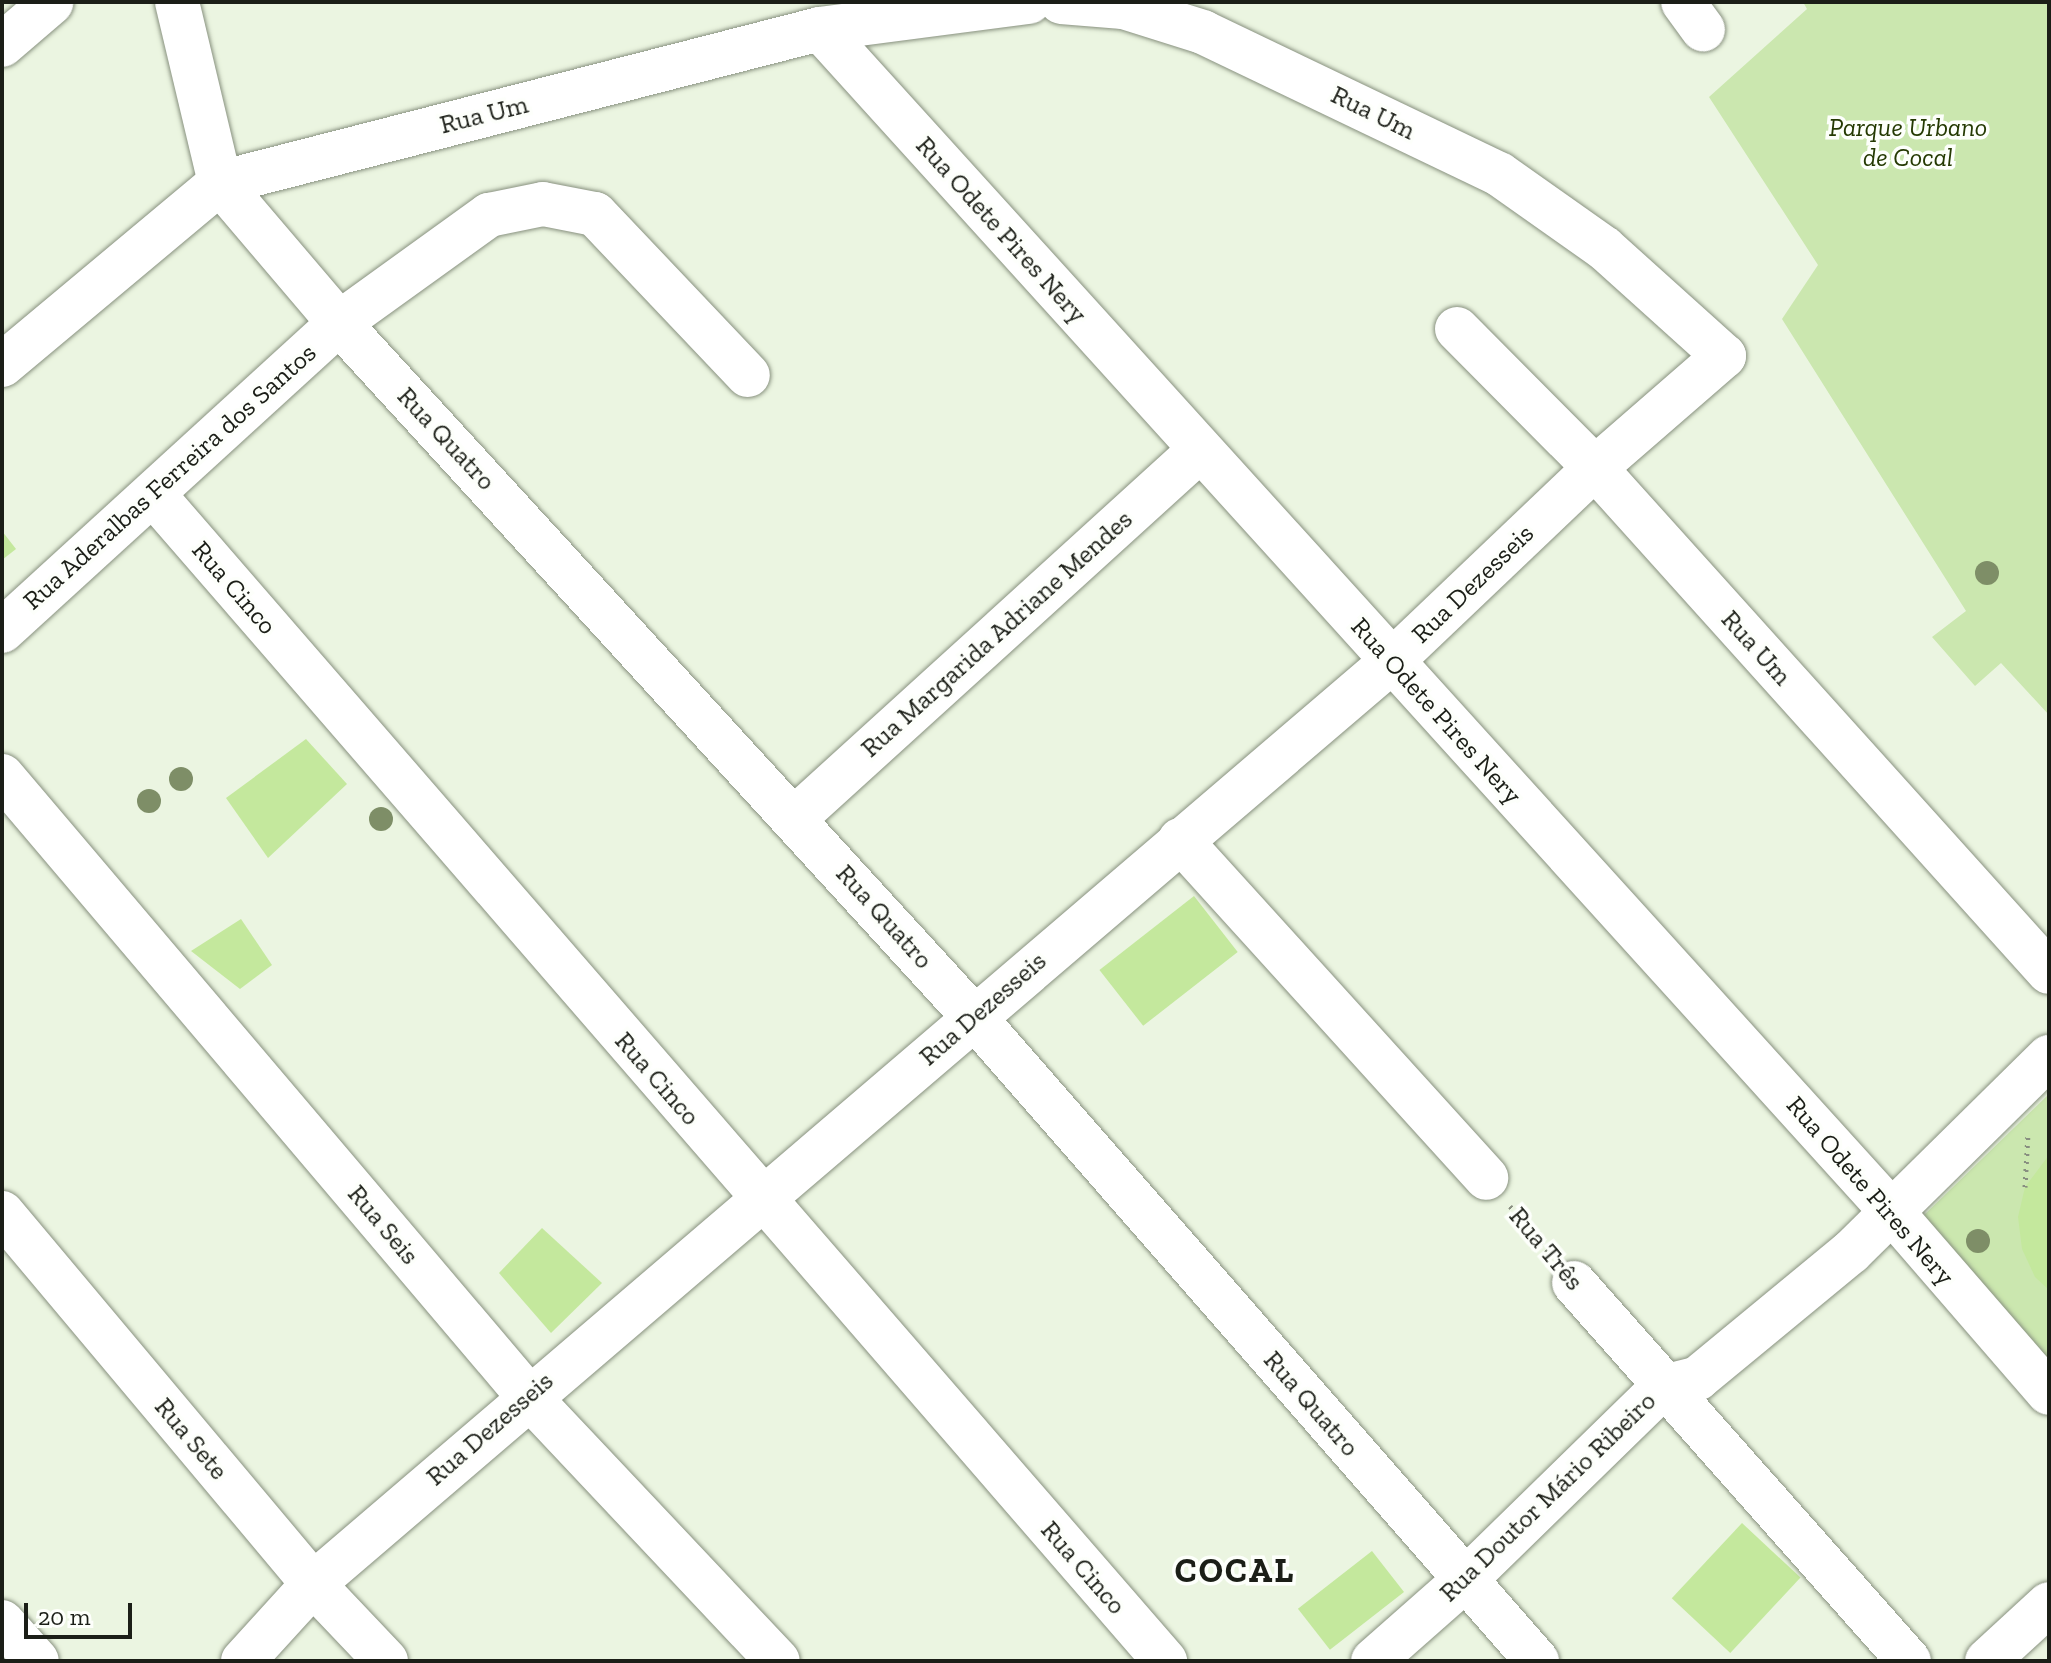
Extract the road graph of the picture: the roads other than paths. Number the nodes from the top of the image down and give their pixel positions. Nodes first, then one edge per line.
1 (177, 2) edge
2 (1029, 2) edge
3 (1061, 2) edge
4 (51, 3) edge
5 (1202, 17) edge
6 (820, 29) junction
7 (2, 45) edge
8 (220, 183) junction
9 (339, 323) junction
10 (1457, 329) dead end
11 (1724, 356) joint
12 (2, 365) edge
13 (748, 375) dead end
14 (1200, 450) junction
15 (1595, 468) junction
16 (153, 494) junction
17 (2, 631) edge
18 (1391, 662) junction
19 (2, 776) edge
20 (795, 818) junction
21 (1180, 840) junction
22 (2049, 972) edge
23 (973, 1016) junction
24 (2049, 1057) edge
25 (1486, 1178) road end
26 (762, 1202) junction
27 (2, 1213) edge
28 (1893, 1213) junction
29 (1574, 1283) road end
30 (1663, 1387) junction
31 (2049, 1393) edge
32 (528, 1396) junction
33 (1465, 1580) junction
34 (313, 1584) junction
35 (2049, 1604) edge
36 (2, 1622) edge
37 (37, 1661) edge
38 (243, 1661) edge
39 (386, 1661) edge
40 (778, 1661) edge
41 (1165, 1661) edge
42 (1373, 1661) edge
43 (1537, 1661) edge
44 (1909, 1661) edge
45 (1987, 1661) edge

1 - 8 street
2 - 6 street, Rua Um
3 - 5 street, Rua Um
4 - 7 street
5 - 11 street, Rua Um
6 - 8 street, Rua Um
6 - 14 street, Rua Odete Pires Nery
8 - 9 street, Rua Quatro
8 - 12 street, Rua Um
9 - 13 street, Rua Aderalbas Ferreira dos Santos
9 - 16 street, Rua Aderalbas Ferreira dos Santos
9 - 20 street, Rua Quatro
10 - 15 street, Rua Um
11 - 15 street, Rua Dezesseis
14 - 18 street, Rua Odete Pires Nery
14 - 20 street, Rua Margarida Adriane Mendes
15 - 18 street, Rua Dezesseis
15 - 22 street, Rua Um
16 - 17 street, Rua Aderalbas Ferreira dos Santos
16 - 26 street, Rua Cinco
18 - 21 street, Rua Dezesseis
18 - 28 street, Rua Odete Pires Nery
19 - 32 street, Rua Seis
20 - 23 street, Rua Quatro
21 - 23 street, Rua Dezesseis
21 - 25 street
23 - 26 street, Rua Dezesseis
23 - 33 street, Rua Quatro
24 - 28 street, Rua Doutor Mário Ribeiro
26 - 32 street, Rua Dezesseis
26 - 41 street, Rua Cinco
27 - 34 street, Rua Sete
28 - 30 street, Rua Doutor Mário Ribeiro
28 - 31 street, Rua Odete Pires Nery
29 - 30 street, Rua Três
30 - 33 street, Rua Doutor Mário Ribeiro
30 - 44 street, Rua Três
32 - 34 street, Rua Dezesseis
32 - 40 street, Rua Seis
33 - 42 street, Rua Doutor Mário Ribeiro
33 - 43 street, Rua Quatro
34 - 38 street, Rua Dezesseis
34 - 39 street, Rua Sete
35 - 45 street
36 - 37 street

